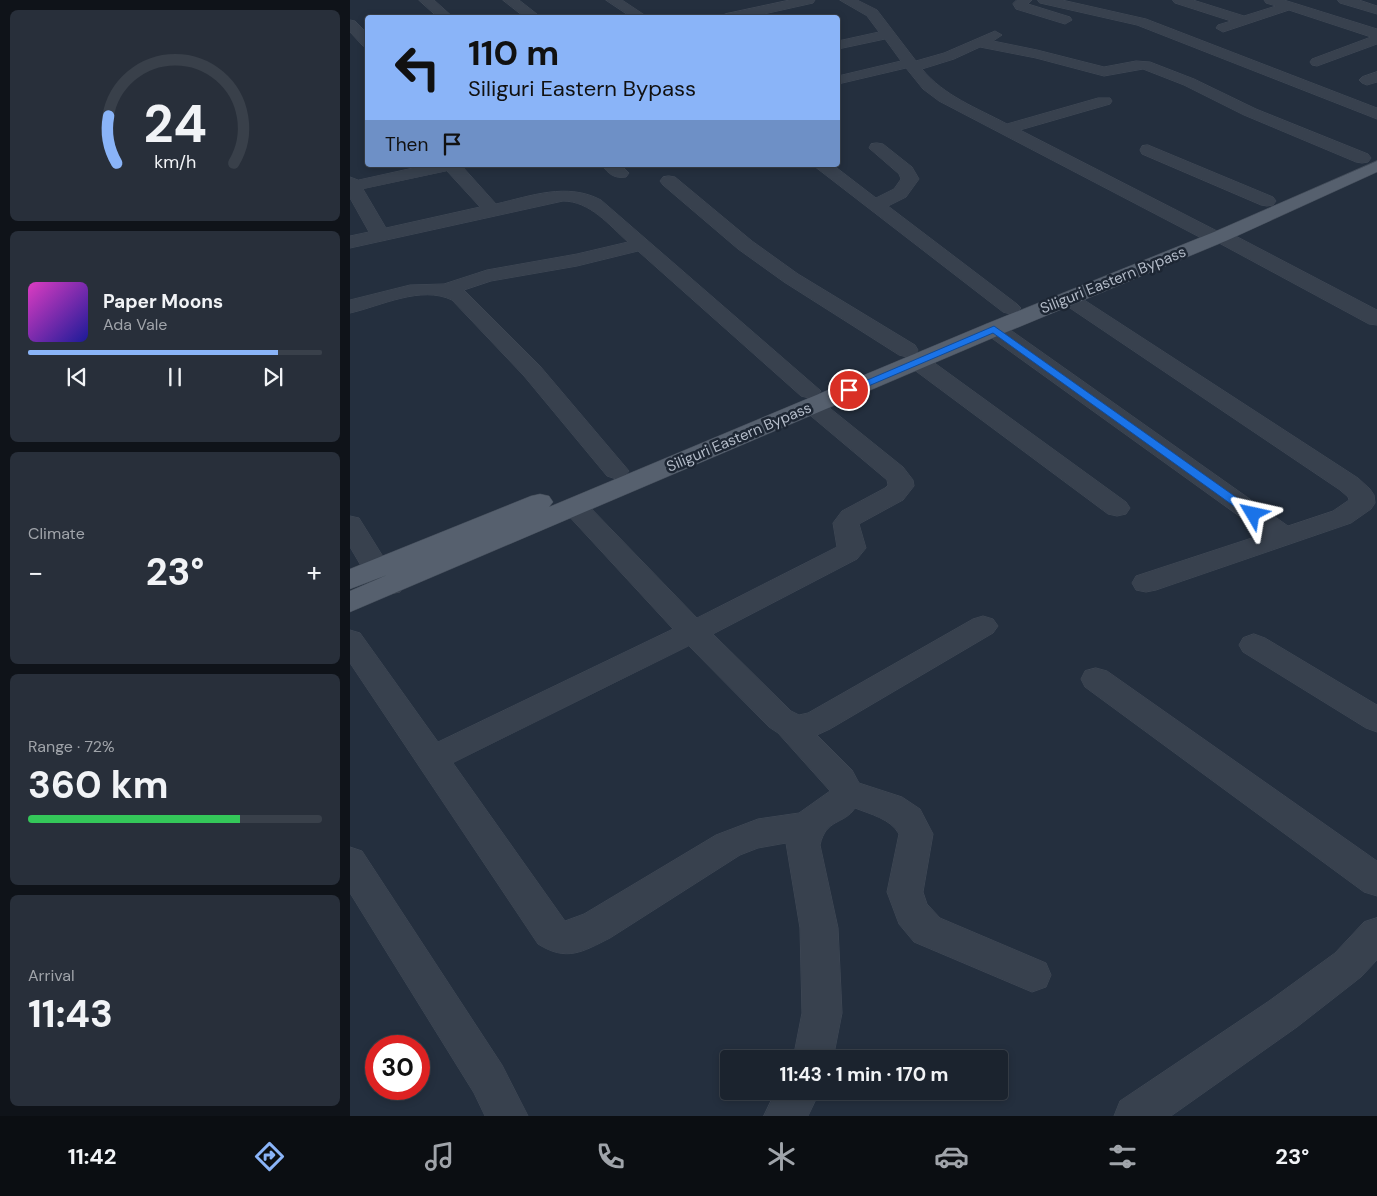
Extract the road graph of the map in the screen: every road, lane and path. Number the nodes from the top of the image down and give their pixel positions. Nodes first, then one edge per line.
1 (426, 0) edge
2 (510, 0) edge
3 (613, 0) edge
4 (748, 0) edge
5 (808, 0) edge
6 (847, 0) edge
7 (1026, 0) edge
8 (1045, 0) edge
9 (1180, 0) edge
10 (1271, 0) edge
11 (1345, 0) edge
12 (1288, 6) junction
13 (767, 9) junction
14 (1377, 10) edge
15 (444, 15) edge
16 (532, 15) edge
17 (638, 15) edge
18 (739, 15) edge
19 (1244, 21) junction
20 (1074, 23) dead end
21 (350, 24) edge
22 (1223, 28) dead end
23 (1003, 31) dead end
24 (889, 34) junction
25 (1377, 34) edge
26 (1377, 39) edge
27 (365, 40) edge
28 (980, 43) junction
29 (840, 45) edge
30 (1317, 62) dead end
31 (911, 65) junction
32 (840, 80) edge
33 (1104, 101) dead end
34 (1377, 114) edge
35 (1006, 129) junction
36 (877, 148) dead end
37 (1148, 150) dead end
38 (1373, 164) edge
39 (441, 167) edge
40 (453, 167) edge
41 (824, 167) edge
42 (669, 181) dead end
43 (351, 185) edge
44 (1267, 201) junction
45 (874, 205) junction
46 (492, 210) junction
47 (380, 235) junction
48 (1212, 235) junction
49 (350, 242) edge
50 (642, 244) junction
51 (445, 290) junction
52 (1068, 298) junction
53 (350, 307) edge
54 (1010, 308) junction
55 (1371, 315) edge
56 (994, 329) junction
57 (912, 356) junction
58 (811, 398) junction
59 (616, 471) junction
60 (1369, 496) edge
61 (575, 507) junction
62 (1117, 508) dead end
63 (350, 524) edge
64 (1286, 537) junction
65 (384, 577) junction
66 (350, 580) edge
67 (1146, 583) dead end
68 (350, 602) edge
69 (983, 626) dead end
70 (693, 632) junction
71 (350, 640) edge
72 (1254, 646) dead end
73 (1096, 679) dead end
74 (1377, 720) edge
75 (792, 728) junction
76 (432, 759) junction
77 (847, 792) junction
78 (807, 827) junction
79 (350, 862) edge
80 (1377, 881) edge
81 (1377, 934) edge
82 (1032, 975) dead end
83 (815, 1050) edge
84 (794, 1100) edge
85 (507, 1116) edge
86 (785, 1116) edge
87 (1135, 1116) edge

1 - 15 street
2 - 16 street
3 - 17 street
4 - 13 street
5 - 13 street
6 - 24 street
7 - 20 street
8 - 34 street
9 - 19 street
10 - 12 street
11 - 14 street
12 - 19 street
12 - 25 street
13 - 18 street
19 - 22 street
21 - 27 street
23 - 28 street
24 - 29 street
24 - 31 street
26 - 30 street
28 - 31 street
28 - 38 street
31 - 32 street
31 - 35 street
33 - 35 street
35 - 48 street
36 - 45 street
37 - 44 street
38 - 44 main road, Siliguri Eastern Bypass
38 - 48 main road, Siliguri Eastern Bypass
39 - 43 street
40 - 46 street
41 - 45 street
42 - 57 street
43 - 47 street
44 - 48 main road, Siliguri Eastern Bypass
45 - 54 street
46 - 47 street
46 - 50 street
47 - 49 street
48 - 52 main road, Siliguri Eastern Bypass
48 - 54 main road, Siliguri Eastern Bypass
48 - 55 street
50 - 51 street
50 - 58 street
51 - 53 street
51 - 59 street
52 - 56 main road, Siliguri Eastern Bypass
52 - 60 street
54 - 57 main road, Siliguri Eastern Bypass
56 - 57 main road, Siliguri Eastern Bypass
56 - 64 street
57 - 58 main road, Siliguri Eastern Bypass
57 - 62 street
58 - 59 main road, Siliguri Eastern Bypass
58 - 61 main road, Siliguri Eastern Bypass
58 - 70 street
59 - 65 main road, Siliguri Eastern Bypass
60 - 64 street
61 - 65 main road, Siliguri Eastern Bypass
61 - 70 street
63 - 65 street
64 - 67 street
65 - 66 main road, Siliguri Eastern Bypass
65 - 68 main road, Siliguri Eastern Bypass
69 - 75 street
70 - 75 street
70 - 76 street
71 - 76 street
72 - 74 street
73 - 80 street
75 - 77 street
76 - 78 street
77 - 78 street
77 - 82 street
78 - 83 street
79 - 85 street
81 - 87 street
84 - 86 street

